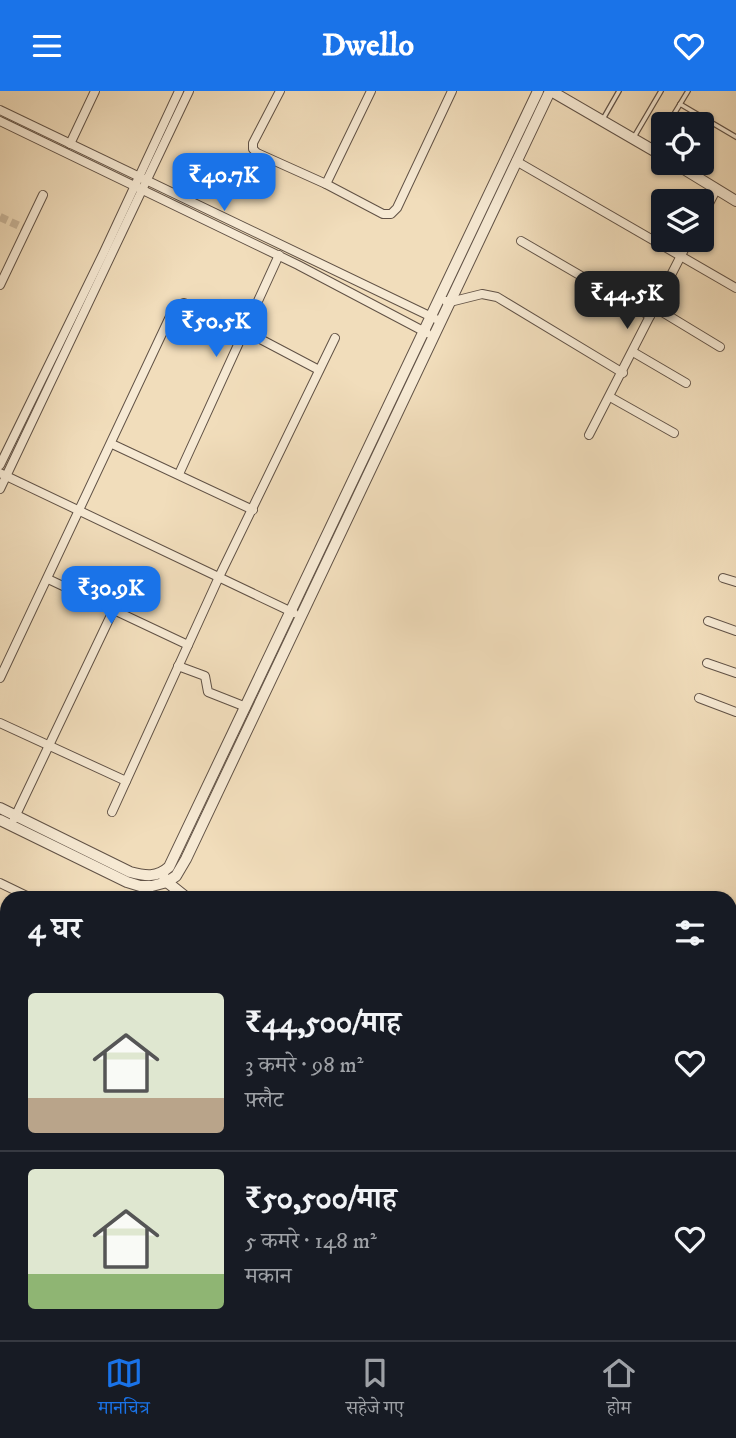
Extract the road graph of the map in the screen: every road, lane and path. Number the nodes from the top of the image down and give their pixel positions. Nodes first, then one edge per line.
1 (95, 91) edge
2 (179, 91) edge
3 (189, 91) edge
4 (280, 91) edge
5 (371, 91) edge
6 (452, 91) edge
7 (538, 91) edge
8 (550, 91) edge
9 (619, 91) edge
10 (661, 91) edge
11 (688, 91) edge
12 (680, 104) junction
13 (0, 110) edge
14 (675, 112) edge
15 (0, 121) edge
16 (602, 121) junction
17 (736, 137) edge
18 (633, 139) junction
19 (70, 144) junction
20 (651, 149) edge
21 (516, 161) junction
22 (693, 175) edge
23 (143, 178) junction
24 (326, 184) junction
25 (138, 188) junction
26 (716, 190) junction
27 (714, 194) edge
28 (43, 195) dead end
29 (736, 201) edge
30 (521, 241) dead end
31 (682, 252) edge
32 (279, 255) junction
33 (680, 255) junction
34 (0, 285) edge
35 (736, 288) edge
36 (445, 300) junction
37 (654, 307) junction
38 (650, 316) junction
39 (436, 318) junction
40 (245, 331) junction
41 (428, 334) junction
42 (335, 338) dead end
43 (720, 347) dead end
44 (633, 352) junction
45 (320, 370) junction
46 (623, 373) junction
47 (686, 383) dead end
48 (610, 397) junction
49 (674, 433) dead end
50 (589, 435) dead end
51 (112, 444) junction
52 (0, 465) edge
53 (3, 474) edge
54 (178, 474) junction
55 (0, 489) edge
56 (78, 509) junction
57 (253, 510) junction
58 (219, 577) junction
59 (723, 578) dead end
60 (48, 579) junction
61 (736, 582) edge
62 (113, 611) junction
63 (296, 614) junction
64 (708, 621) dead end
65 (736, 631) edge
66 (188, 645) junction
67 (707, 663) dead end
68 (178, 666) junction
69 (736, 673) edge
70 (0, 678) edge
71 (699, 698) dead end
72 (246, 707) junction
73 (736, 712) edge
74 (0, 723) edge
75 (48, 745) junction
76 (126, 781) junction
77 (0, 808) edge
78 (112, 812) dead end
79 (0, 820) edge
80 (13, 820) junction
81 (165, 878) junction
82 (0, 883) edge
83 (17, 891) edge
84 (179, 891) edge

1 - 19 street
2 - 23 street
3 - 23 street
4 - 24 street
5 - 24 street
6 - 24 street
7 - 36 street
8 - 16 street
8 - 21 street
9 - 16 lane
10 - 18 lane
11 - 12 lane
12 - 14 lane
12 - 17 lane
13 - 19 street
15 - 25 street
16 - 18 street
18 - 20 street
19 - 23 street
21 - 33 street
21 - 36 street
22 - 26 street
23 - 25 street
23 - 39 street
25 - 32 street
25 - 52 street
25 - 53 street
26 - 27 street
26 - 29 street
28 - 34 street
30 - 38 street
31 - 33 street
32 - 40 street
32 - 41 street
33 - 35 street
33 - 37 street
36 - 39 street
36 - 46 street
37 - 38 street
37 - 43 street
38 - 44 street
39 - 41 street
40 - 45 street
40 - 51 street
40 - 54 street
41 - 63 street
42 - 45 street
44 - 46 street
44 - 47 street
45 - 57 street
46 - 48 street
48 - 49 street
48 - 50 street
51 - 54 street
51 - 56 street
53 - 55 street
53 - 56 street
54 - 57 street
56 - 58 street
56 - 60 street
57 - 58 street
58 - 63 street
58 - 66 street
59 - 61 street
60 - 62 street
60 - 70 street
62 - 66 street
62 - 75 street
63 - 72 street
63 - 81 street
64 - 65 street
66 - 68 street
67 - 69 street
68 - 72 street
68 - 76 street
71 - 73 street
72 - 81 street
74 - 75 street
75 - 76 street
75 - 80 street
76 - 78 street
77 - 80 street
79 - 80 street
80 - 81 street
81 - 84 street
82 - 83 street

